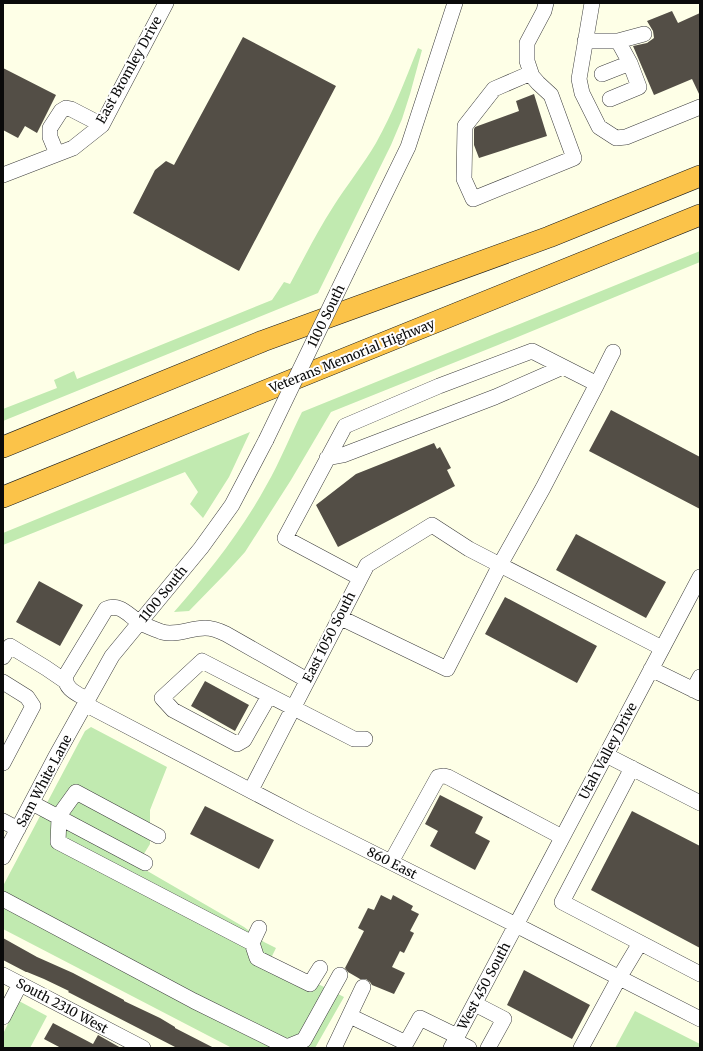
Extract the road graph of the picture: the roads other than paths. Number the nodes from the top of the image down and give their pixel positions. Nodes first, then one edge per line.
1 (166, 3) edge
2 (455, 3) edge
3 (546, 3) edge
4 (592, 3) edge
5 (644, 34) dead end
6 (585, 41) junction
7 (618, 41) junction
8 (630, 63) junction
9 (531, 73) junction
10 (602, 74) dead end
11 (610, 99) dead end
12 (700, 107) edge
13 (102, 125) junction
14 (57, 154) junction
15 (3, 175) edge
16 (700, 176) edge
17 (700, 215) edge
18 (613, 352) dead end
19 (563, 367) junction
20 (597, 384) junction
21 (3, 447) edge
22 (327, 458) junction
23 (3, 497) edge
24 (500, 565) junction
25 (360, 578) junction
26 (699, 581) edge
27 (340, 617) junction
28 (140, 623) junction
29 (662, 648) junction
30 (3, 657) edge
31 (651, 669) junction
32 (307, 680) junction
33 (65, 681) junction
34 (3, 682) edge
35 (698, 687) edge
36 (269, 696) junction
37 (87, 702) junction
38 (292, 708) junction
39 (365, 739) dead end
40 (606, 755) junction
41 (3, 764) edge
42 (632, 768) junction
43 (251, 790) junction
44 (32, 803) junction
45 (700, 803) edge
46 (59, 818) junction
47 (3, 822) edge
48 (18, 829) junction
49 (158, 836) dead end
50 (562, 837) junction
51 (3, 857) edge
52 (391, 862) junction
53 (145, 863) dead end
54 (3, 899) edge
55 (516, 925) junction
56 (259, 928) dead end
57 (252, 943) junction
58 (640, 943) junction
59 (320, 968) dead end
60 (700, 974) edge
61 (3, 975) edge
62 (340, 976) dead end
63 (619, 978) junction
64 (20, 984) junction
65 (310, 984) junction
66 (363, 987) dead end
67 (329, 994) junction
68 (475, 1004) junction
69 (350, 1016) junction
70 (3, 1017) edge
71 (700, 1019) edge
72 (454, 1042) edge
73 (135, 1046) edge
74 (334, 1048) edge
75 (469, 1048) edge
76 (488, 1048) edge
77 (581, 1048) edge

1 - 13 street, East Bromley Drive
2 - 28 street, 1100 South, bridge
3 - 9 street
4 - 6 street
5 - 7 street
6 - 7 street
6 - 12 street
7 - 8 street
8 - 10 street
8 - 11 street
9 - 9 street
13 - 14 street, East Bromley Drive
13 - 14 street
14 - 15 street, East Bromley Drive
16 - 21 highway
17 - 23 highway, Veterans Memorial Highway
18 - 20 street
19 - 20 street
19 - 22 street
19 - 22 street
20 - 24 street
22 - 25 street
24 - 25 street, East 1050 South
24 - 27 street
24 - 29 street
25 - 27 street, East 1050 South
26 - 29 street, Utah Valley Drive
27 - 32 street, East 1050 South
28 - 32 street
28 - 33 street
28 - 37 street, 1100 South
29 - 31 street, Utah Valley Drive
30 - 33 street, 860 East
31 - 35 street
31 - 40 street, Utah Valley Drive
32 - 38 street, East 1050 South
33 - 37 street, 860 East
34 - 41 street
36 - 36 street
36 - 38 street
37 - 43 street, 860 East
37 - 44 street, Sam White Lane
38 - 39 street
38 - 43 street, East 1050 South
40 - 42 street
40 - 50 street, Utah Valley Drive
42 - 45 street
42 - 58 street
43 - 52 street, 860 East
44 - 46 street
44 - 48 street, Sam White Lane
46 - 49 street
46 - 53 street
46 - 57 street
47 - 48 street
48 - 51 street, Sam White Lane
50 - 52 street
50 - 55 street, Utah Valley Drive
52 - 55 street, 860 East
54 - 67 street
55 - 63 street, 860 East
55 - 68 street, West 450 South
56 - 57 street
57 - 65 street
58 - 60 street
58 - 63 street
59 - 65 street
61 - 64 street, South 2310 West
62 - 67 street
63 - 71 street, 860 East
63 - 77 street
64 - 70 street
64 - 73 street, South 2310 West
65 - 67 street
66 - 69 street
68 - 72 street, West 450 South
68 - 76 street
69 - 72 street
69 - 74 street
72 - 75 street

